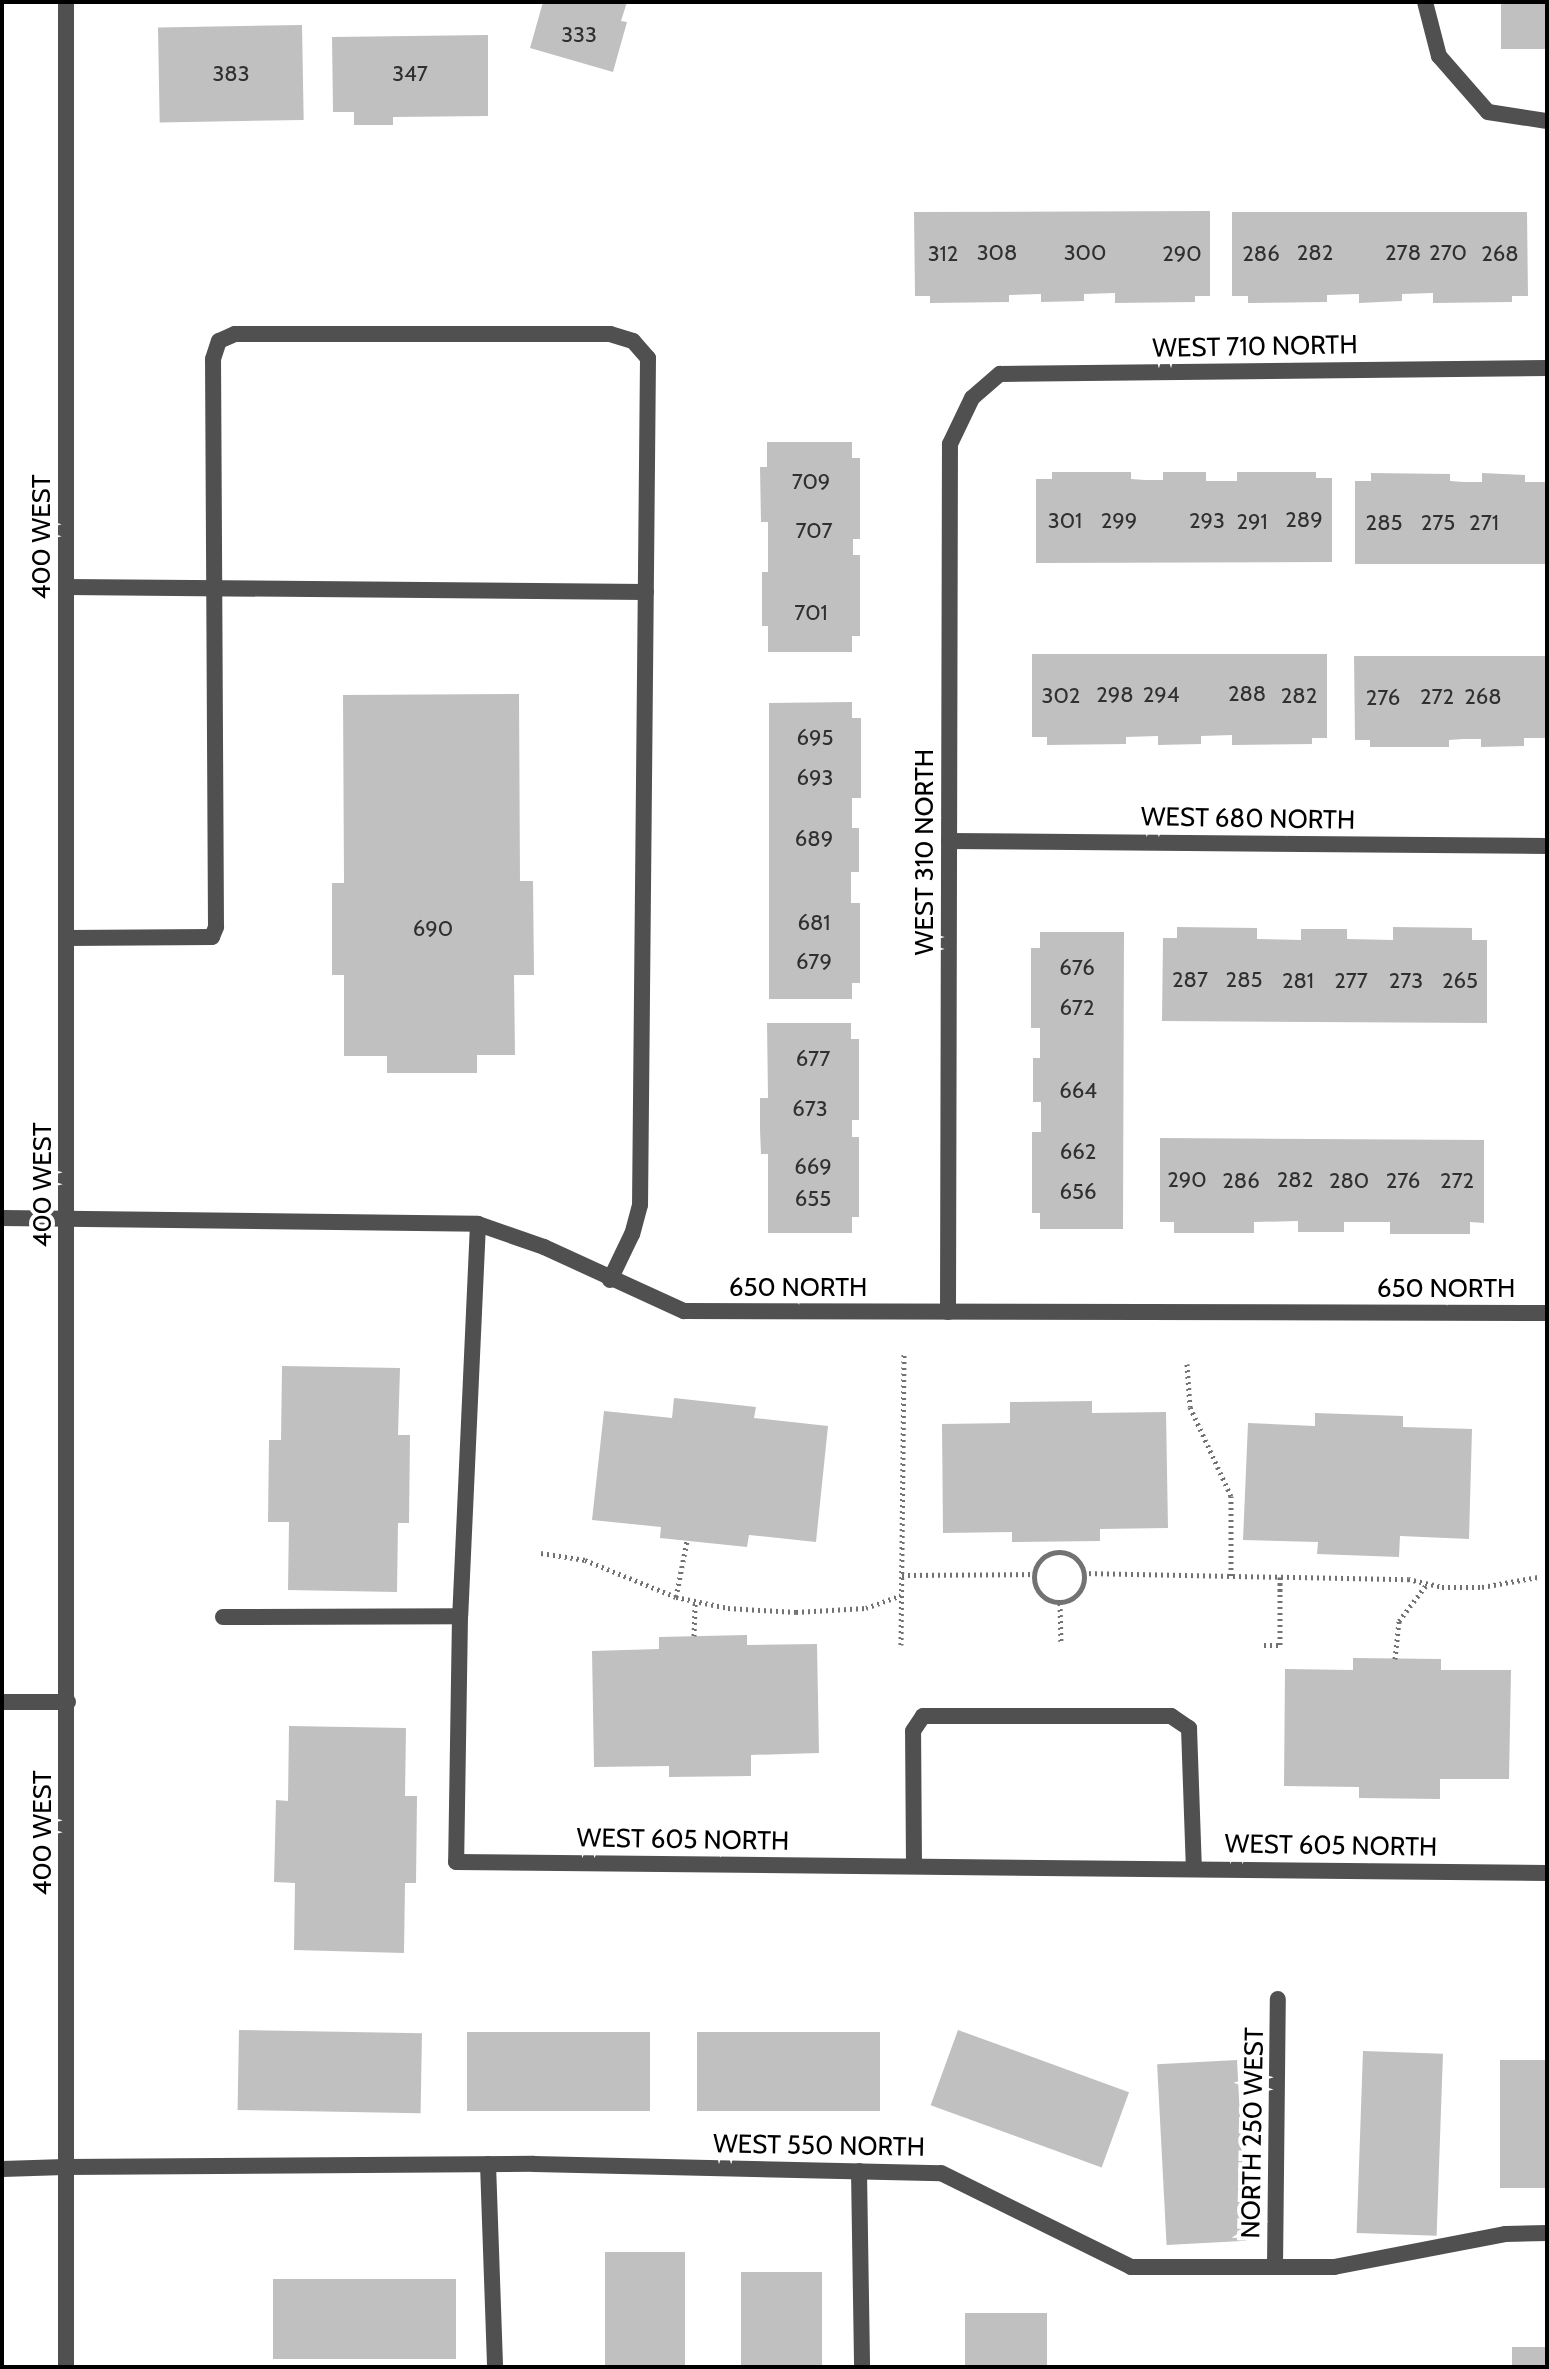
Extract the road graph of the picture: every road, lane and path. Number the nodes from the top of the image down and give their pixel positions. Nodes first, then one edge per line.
1 (66, 2) edge
2 (1425, 2) edge
3 (1547, 121) edge
4 (1547, 368) edge
5 (972, 398) joint
6 (66, 587) junction
7 (214, 588) junction
8 (646, 592) junction
9 (949, 841) junction
10 (1547, 846) edge
11 (67, 938) junction
12 (2, 1218) edge
13 (67, 1218) junction
14 (478, 1224) junction
15 (610, 1280) junction
16 (948, 1312) junction
17 (1547, 1313) edge
18 (904, 1352) dead end
19 (1187, 1364) dead end
20 (687, 1541) dead end
21 (541, 1553) dead end
22 (1083, 1573) junction
23 (1034, 1574) junction
24 (902, 1575) junction
25 (1231, 1576) junction
26 (1280, 1577) junction
27 (1538, 1577) dead end
28 (1427, 1584) junction
29 (901, 1595) junction
30 (676, 1597) junction
31 (695, 1601) junction
32 (1060, 1603) junction
33 (460, 1616) junction
34 (223, 1617) dead end
35 (694, 1636) dead end
36 (1061, 1643) dead end
37 (901, 1645) dead end
38 (1264, 1645) dead end
39 (1395, 1659) dead end
40 (2, 1702) edge
41 (68, 1702) junction
42 (914, 1866) junction
43 (1194, 1869) junction
44 (1547, 1873) edge
45 (1278, 1999) dead end
46 (488, 2164) junction
47 (65, 2167) junction
48 (2, 2169) edge
49 (859, 2171) junction
50 (1547, 2233) edge
51 (1275, 2267) junction
52 (66, 2367) edge
53 (495, 2367) edge
54 (862, 2367) edge

1 - 6 street, 400 WEST
2 - 3 street
4 - 5 street, WEST 710 NORTH
5 - 9 street, WEST 310 NORTH
6 - 7 street
6 - 11 street, 400 WEST
7 - 8 street
7 - 8 street
7 - 11 street
8 - 15 street
9 - 10 street, WEST 680 NORTH
9 - 16 street, WEST 310 NORTH
11 - 13 street, 400 WEST
12 - 13 street, 650 NORTH
13 - 14 street, 650 NORTH
13 - 41 street, 400 WEST
14 - 15 street, 650 NORTH
14 - 33 street, WEST 605 NORTH
15 - 16 street, 650 NORTH
16 - 17 street, 650 NORTH
18 - 24 path
19 - 25 path
20 - 30 path
21 - 30 path
22 - 23 path
22 - 25 path
22 - 32 path
23 - 24 path
23 - 32 path
24 - 29 path
25 - 26 path
26 - 28 path
26 - 38 path
27 - 28 path
28 - 39 path
29 - 31 path
29 - 37 path
30 - 31 path
31 - 35 path
32 - 36 path
33 - 34 street
33 - 42 street, WEST 605 NORTH
40 - 41 street
41 - 47 street, 400 WEST
42 - 43 street, WEST 605 NORTH
42 - 43 street
43 - 44 street, WEST 605 NORTH
45 - 51 street, NORTH 250 WEST
46 - 47 street, WEST 550 NORTH
46 - 49 street, WEST 550 NORTH
46 - 53 street
47 - 48 street, WEST 550 NORTH
47 - 52 street, 400 WEST
49 - 51 street, WEST 550 NORTH
49 - 54 street
50 - 51 street, WEST 550 NORTH

